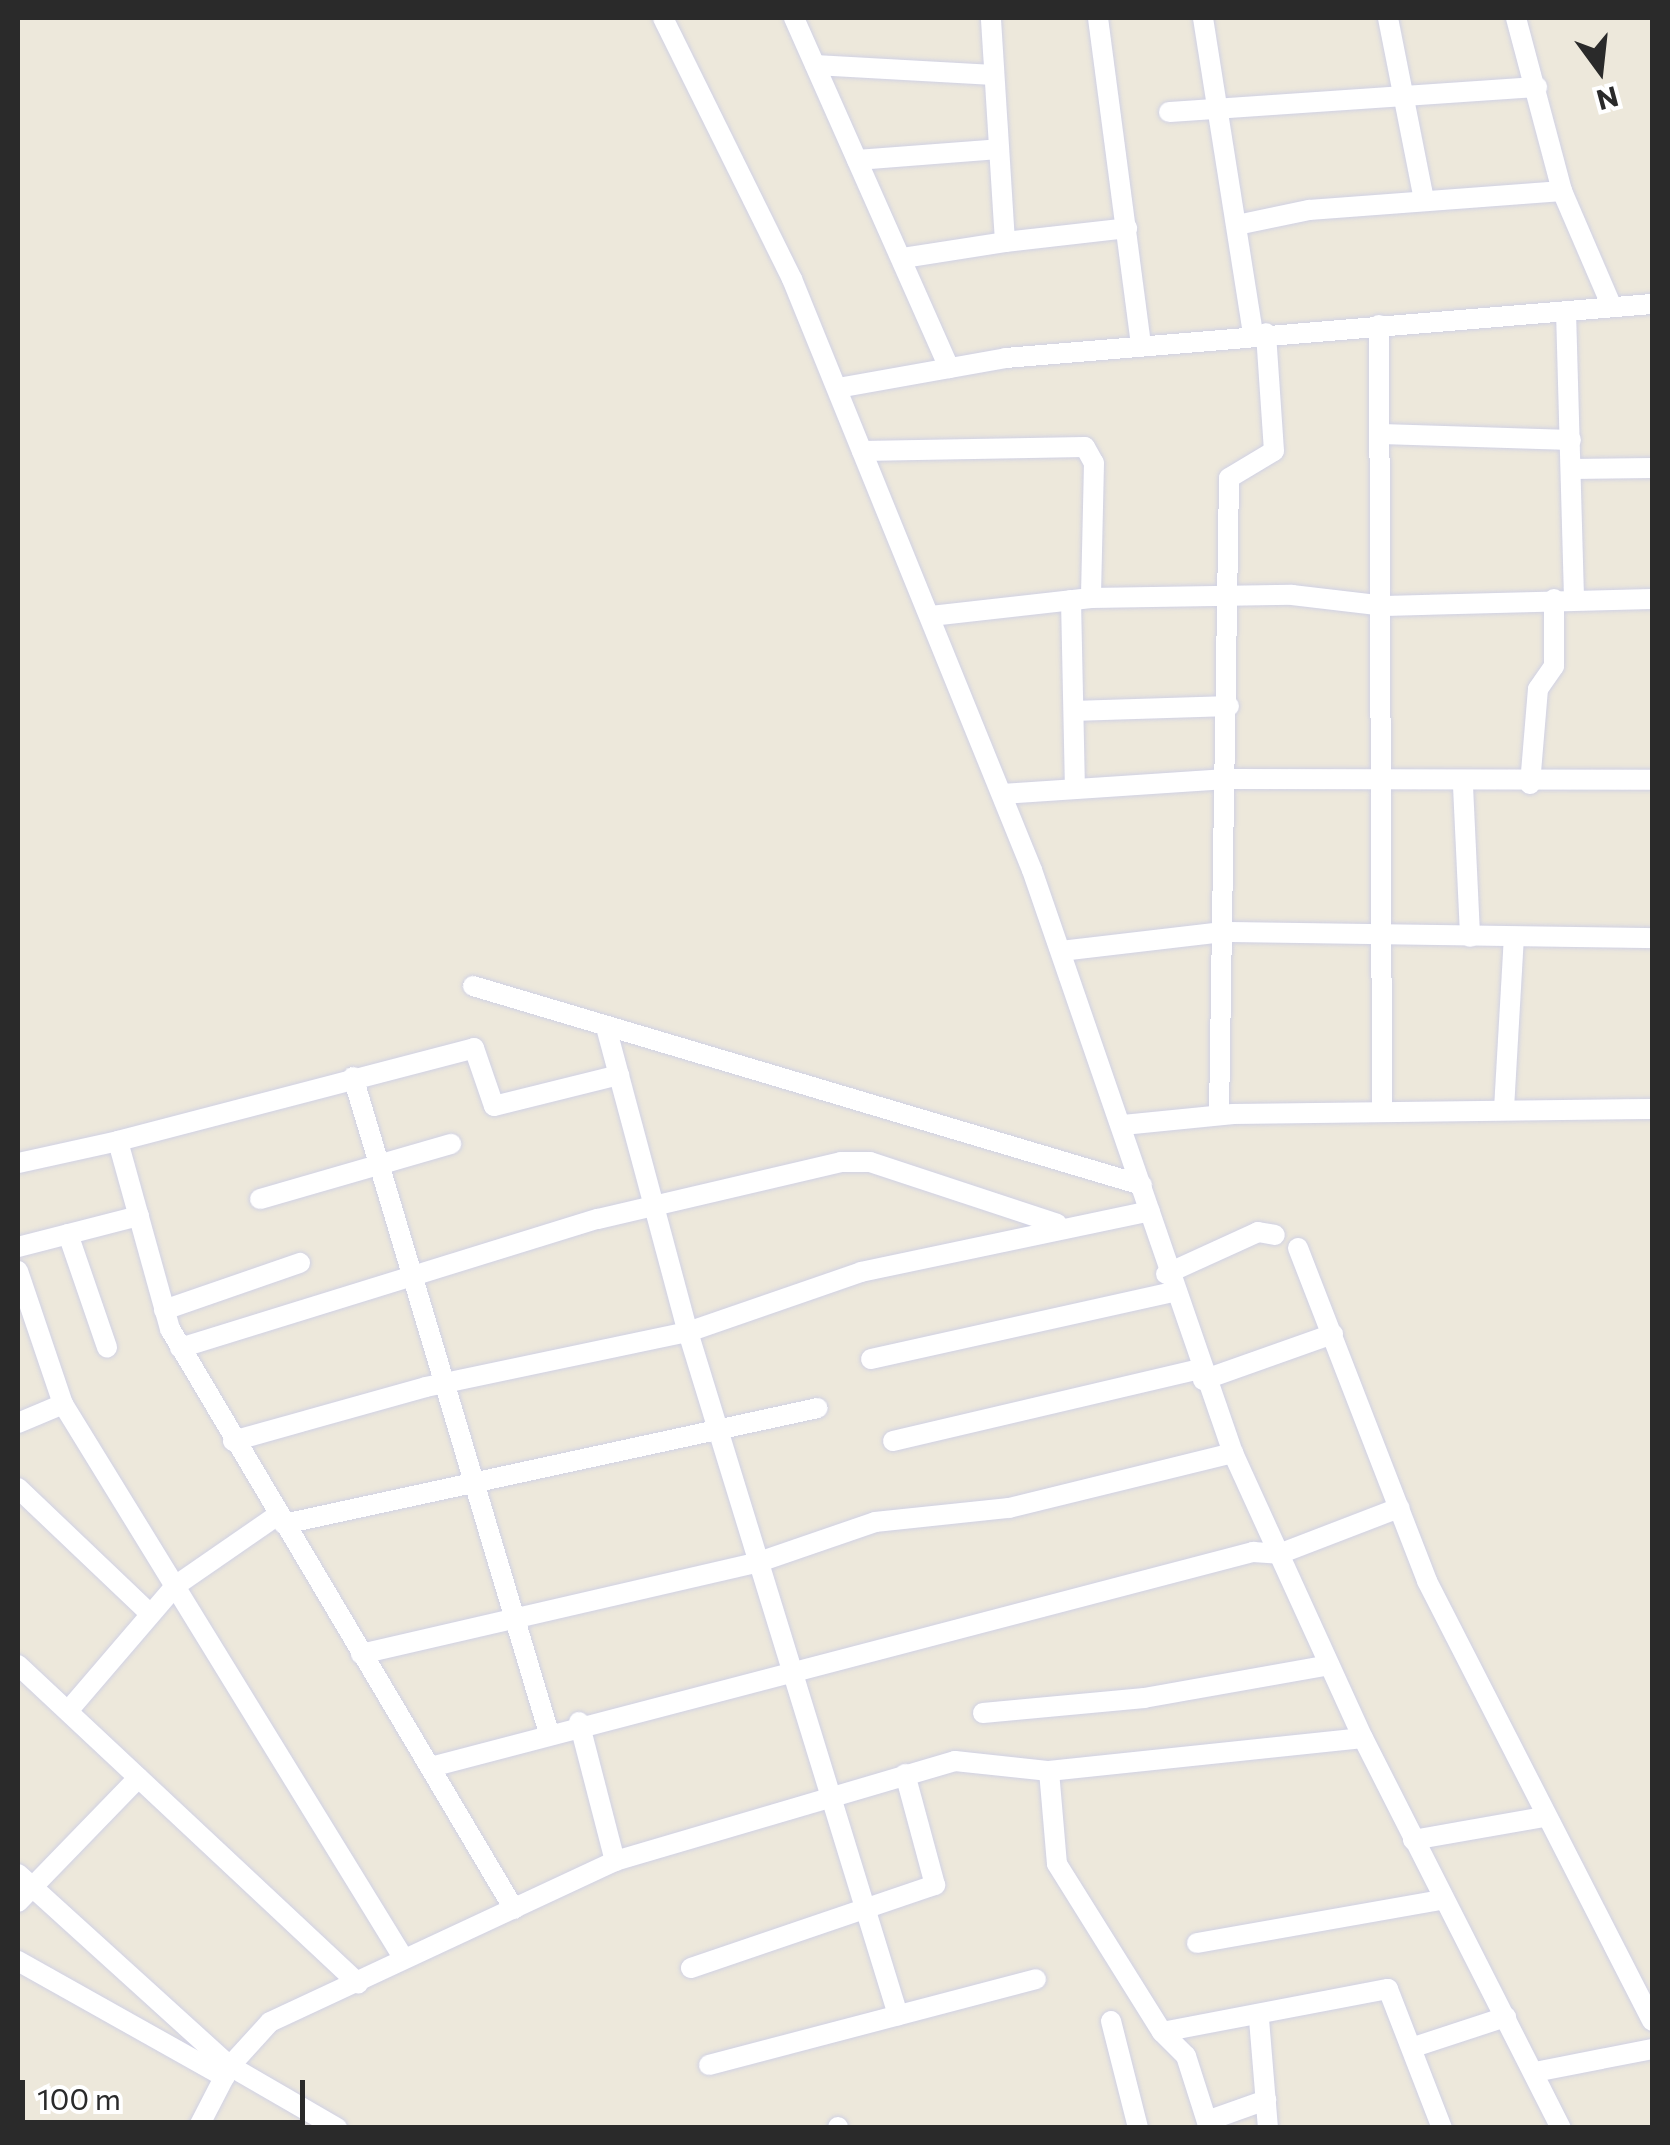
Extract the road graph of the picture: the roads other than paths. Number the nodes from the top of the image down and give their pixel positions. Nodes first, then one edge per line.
1 (663, 18) edge
2 (794, 18) edge
3 (991, 18) edge
4 (1098, 18) edge
5 (1203, 18) edge
6 (1388, 18) edge
7 (1516, 18) edge
8 (815, 65) junction
9 (994, 75) junction
10 (1537, 87) junction
11 (1404, 92) junction
12 (1217, 107) junction
13 (1168, 112) dead end
14 (999, 149) junction
15 (858, 160) junction
16 (1562, 191) junction
17 (1424, 199) junction
18 (1236, 225) junction
19 (1127, 228) junction
20 (1005, 242) junction
21 (902, 258) junction
22 (1652, 304) edge
23 (1612, 307) junction
24 (1566, 311) junction
25 (1379, 325) junction
26 (1259, 334) junction
27 (1141, 345) junction
28 (949, 368) junction
29 (838, 388) junction
30 (1381, 434) junction
31 (1570, 440) junction
32 (862, 451) junction
33 (1652, 468) edge
34 (1571, 469) junction
35 (1225, 598) junction
36 (1564, 598) junction
37 (1081, 599) junction
38 (1652, 599) edge
39 (1385, 606) junction
40 (930, 616) junction
41 (1229, 706) junction
42 (1074, 711) junction
43 (1227, 780) junction
44 (1652, 780) edge
45 (1382, 782) junction
46 (1530, 784) junction
47 (1463, 786) junction
48 (1075, 788) junction
49 (1002, 794) junction
50 (1224, 932) junction
51 (1379, 936) junction
52 (1470, 937) junction
53 (1514, 937) junction
54 (1652, 938) edge
55 (1061, 951) junction
56 (474, 986) dead end
57 (606, 1028) junction
58 (618, 1075) junction
59 (352, 1078) junction
60 (1382, 1110) junction
61 (1504, 1110) junction
62 (1652, 1110) edge
63 (1219, 1115) junction
64 (1123, 1125) junction
65 (118, 1141) junction
66 (451, 1144) dead end
67 (18, 1163) edge
68 (379, 1164) junction
69 (1142, 1185) junction
70 (260, 1199) dead end
71 (653, 1204) junction
72 (1150, 1211) junction
73 (138, 1216) junction
74 (1064, 1226) junction
75 (68, 1234) junction
76 (1275, 1235) dead end
77 (18, 1247) edge
78 (1298, 1248) dead end
79 (300, 1262) dead end
80 (18, 1271) edge
81 (411, 1271) junction
82 (1169, 1283) junction
83 (164, 1310) junction
84 (688, 1332) junction
85 (1333, 1334) junction
86 (107, 1347) dead end
87 (180, 1348) junction
88 (871, 1359) dead end
89 (1201, 1375) junction
90 (450, 1382) junction
91 (63, 1404) junction
92 (818, 1408) dead end
93 (18, 1422) edge
94 (718, 1432) junction
95 (234, 1441) junction
96 (893, 1441) dead end
97 (1232, 1453) junction
98 (18, 1488) edge
99 (480, 1489) junction
100 (1399, 1508) junction
101 (281, 1519) junction
102 (1279, 1554) junction
103 (759, 1562) junction
104 (174, 1586) junction
105 (148, 1612) junction
106 (514, 1612) junction
107 (361, 1654) junction
108 (1328, 1665) junction
109 (19, 1670) edge
110 (794, 1676) junction
111 (68, 1712) junction
112 (983, 1713) dead end
113 (579, 1722) junction
114 (548, 1730) junction
115 (1363, 1738) junction
116 (432, 1767) junction
117 (1049, 1771) junction
118 (905, 1774) junction
119 (138, 1778) junction
120 (830, 1798) junction
121 (1543, 1817) junction
122 (1413, 1840) junction
123 (615, 1861) junction
124 (21, 1886) edge
125 (1442, 1900) junction
126 (864, 1907) junction
127 (514, 1909) junction
128 (1197, 1943) dead end
129 (404, 1959) junction
130 (18, 1961) edge
131 (691, 1968) dead end
132 (1036, 1978) dead end
133 (358, 1984) junction
134 (898, 2015) junction
135 (1506, 2017) junction
136 (1259, 2019) junction
137 (1111, 2021) dead end
138 (1652, 2021) edge
139 (1162, 2032) junction
140 (1414, 2047) junction
141 (1652, 2049) edge
142 (710, 2064) dead end
143 (227, 2071) junction
144 (1535, 2072) junction
145 (1266, 2100) junction
146 (1208, 2124) edge
147 (198, 2128) edge
148 (337, 2128) edge
149 (1138, 2128) edge
150 (1268, 2128) edge
151 (1442, 2128) edge
152 (1561, 2128) edge

1 - 29 street
2 - 8 street
3 - 9 street
4 - 19 street
5 - 12 street
6 - 11 street
7 - 10 street
8 - 9 street
8 - 15 street
9 - 14 street
10 - 11 street
10 - 16 street
11 - 12 street
11 - 17 street
12 - 13 street
12 - 18 street
14 - 15 street
14 - 20 street
15 - 21 street
16 - 17 street
16 - 23 street
17 - 18 street
18 - 26 street
19 - 20 street
19 - 27 street
20 - 21 street
21 - 28 street
22 - 23 street
23 - 24 street
24 - 25 street
24 - 31 street
25 - 26 street
25 - 30 street
26 - 27 street
26 - 35 street
27 - 28 street
28 - 29 street
29 - 32 street
30 - 31 street
30 - 39 street
31 - 34 street
32 - 37 street
32 - 40 street
33 - 34 street
34 - 36 street
35 - 37 street
35 - 39 street
35 - 41 street
36 - 38 street
36 - 39 street
36 - 46 street
37 - 40 street
37 - 42 street
39 - 45 street
40 - 49 street
41 - 42 street
41 - 43 street
42 - 48 street
43 - 45 street
43 - 48 street
43 - 50 street
44 - 46 street
45 - 47 street
45 - 51 street
46 - 47 street
47 - 52 street
48 - 49 street
49 - 55 street
50 - 51 street
50 - 55 street
50 - 63 street
51 - 52 street
51 - 60 street
52 - 53 street
53 - 54 street
53 - 61 street
55 - 64 street
56 - 57 street
57 - 58 street
57 - 69 street
58 - 59 street
58 - 71 street
59 - 65 street
59 - 68 street
60 - 61 street
60 - 63 street
61 - 62 street
63 - 64 street
64 - 69 street
65 - 67 street
65 - 73 street
66 - 68 street
68 - 70 street
68 - 81 street
69 - 72 street
71 - 74 street
71 - 81 street
71 - 84 street
72 - 74 street
72 - 82 street
73 - 75 street
73 - 83 street
74 - 84 street
75 - 77 street
75 - 86 street
76 - 82 street
78 - 85 street
79 - 83 street
80 - 91 street
81 - 87 street
81 - 90 street
82 - 88 street
82 - 89 street
83 - 87 street
84 - 90 street
84 - 94 street
85 - 89 street
85 - 100 street
87 - 95 street
89 - 96 street
89 - 97 street
90 - 95 street
90 - 99 street
91 - 93 street
91 - 104 street
92 - 94 street
94 - 99 street
94 - 103 street
95 - 101 street
97 - 102 street
97 - 103 street
98 - 105 street
99 - 101 street
99 - 106 street
100 - 102 street
100 - 121 street
101 - 104 street
101 - 107 street
102 - 108 street
102 - 110 street
103 - 106 street
103 - 110 street
104 - 105 street
104 - 129 street
105 - 111 street
106 - 107 street
106 - 114 street
107 - 116 street
108 - 112 street
108 - 115 street
109 - 111 street
110 - 113 street
110 - 120 street
111 - 119 street
113 - 114 street
113 - 123 street
114 - 116 street
115 - 117 street
115 - 122 street
116 - 127 street
117 - 118 street
117 - 139 street
118 - 120 street
118 - 126 street
119 - 124 street
119 - 133 street
120 - 123 street
120 - 126 street
121 - 122 street
121 - 138 street
122 - 125 street
123 - 127 street
124 - 143 street
125 - 128 street
125 - 135 street
126 - 131 street
126 - 134 street
127 - 129 street
129 - 133 street
130 - 143 street
132 - 134 street
133 - 143 street
134 - 142 street
135 - 140 street
135 - 144 street
136 - 139 street
136 - 140 street
136 - 145 street
137 - 149 street
139 - 146 street
140 - 151 street
141 - 144 street
143 - 147 street
143 - 148 street
144 - 152 street
145 - 146 street
145 - 150 street

